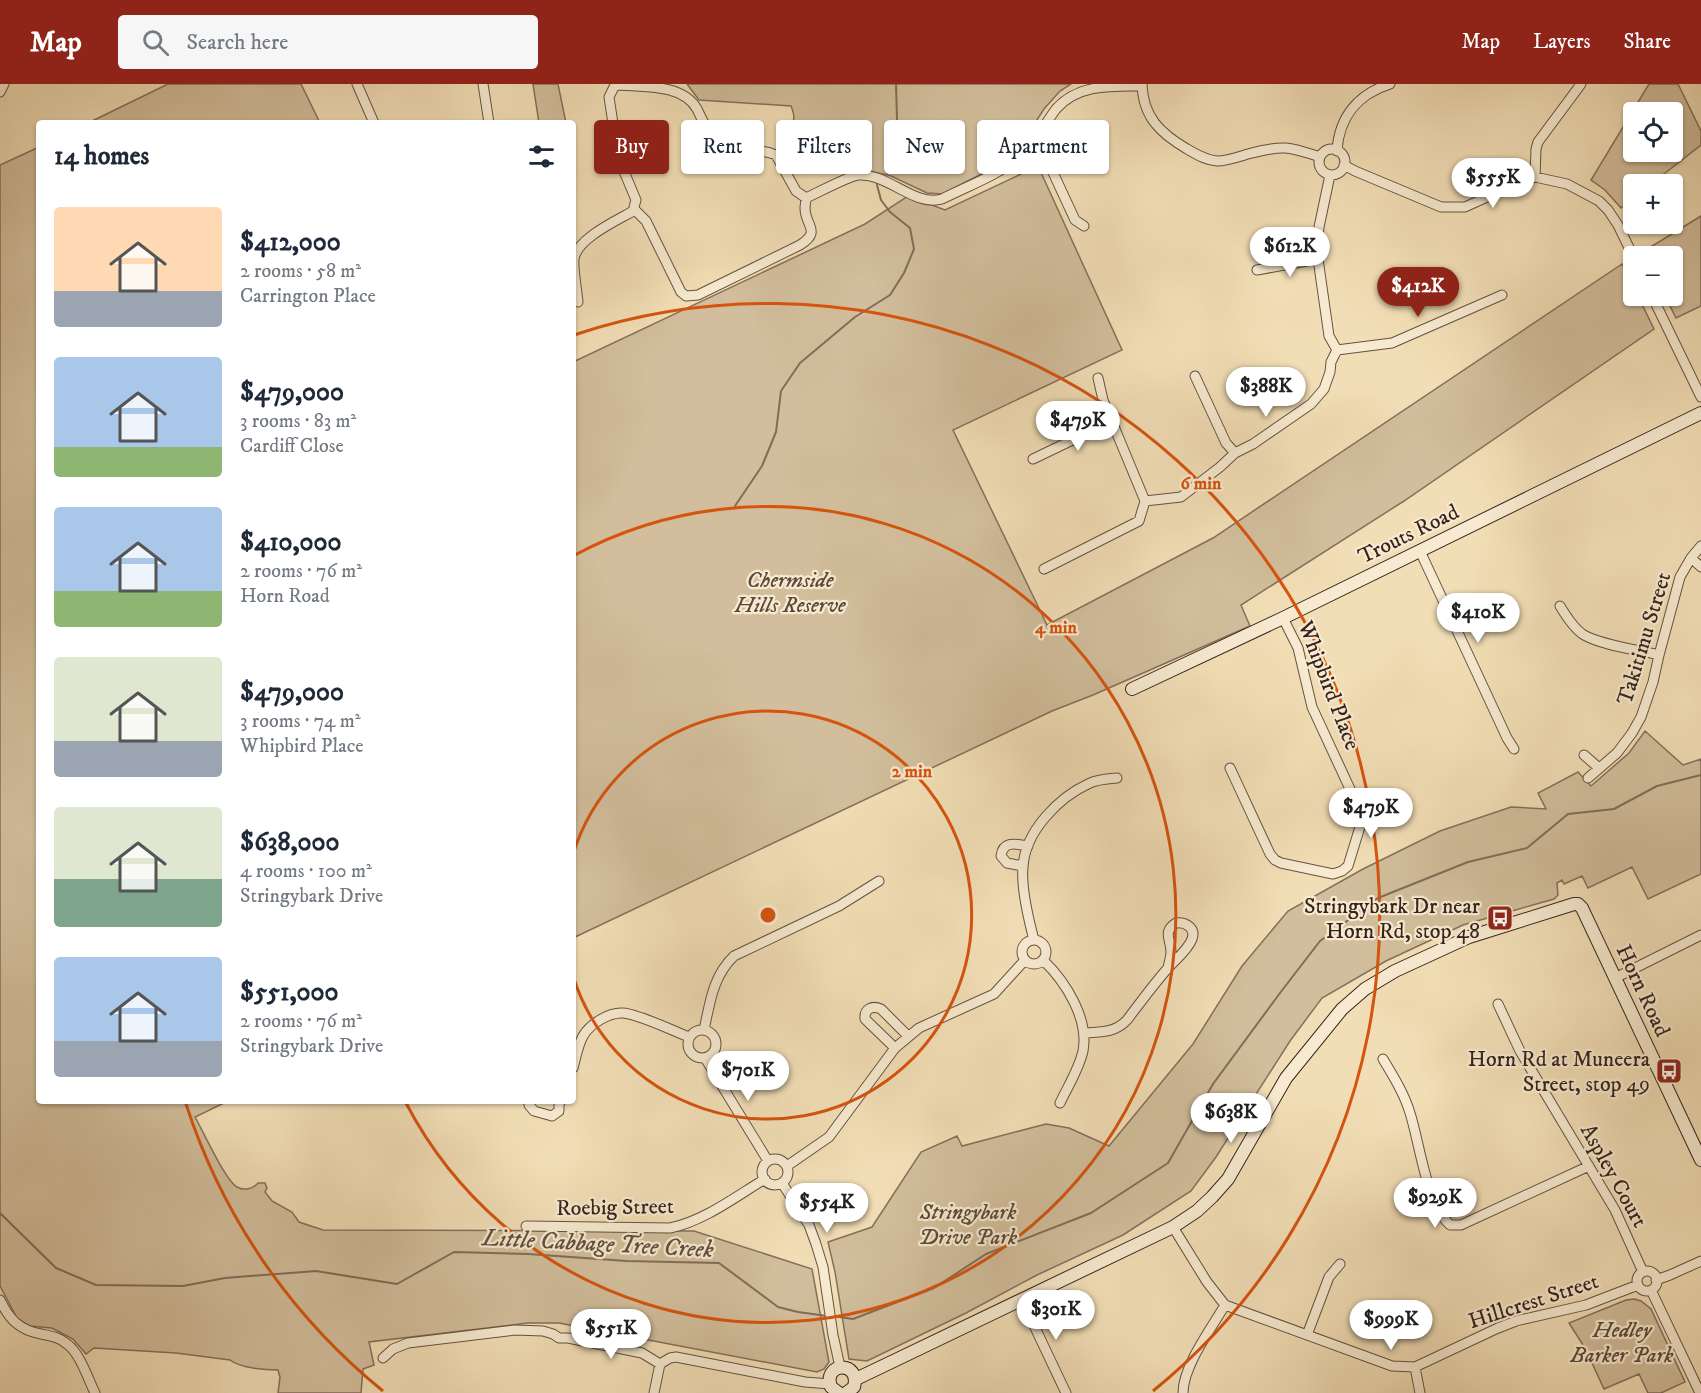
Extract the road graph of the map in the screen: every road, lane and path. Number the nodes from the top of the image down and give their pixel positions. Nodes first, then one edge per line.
1 (4, 84) edge
2 (357, 84) edge
3 (483, 84) edge
4 (1390, 84) edge
5 (1581, 84) edge
6 (1142, 85) edge
7 (0, 92) edge
8 (373, 120) edge
9 (489, 120) edge
10 (1049, 120) edge
11 (1337, 151) junction
12 (1320, 157) junction
13 (1344, 165) junction
14 (992, 174) edge
15 (1054, 174) edge
16 (1330, 175) junction
17 (1535, 177) junction
18 (806, 198) junction
19 (635, 210) junction
20 (1084, 226) dead end
21 (1628, 246) edge
22 (576, 255) edge
23 (1318, 259) junction
24 (1257, 270) dead end
25 (576, 280) edge
26 (1502, 295) dead end
27 (578, 302) dead end
28 (1657, 306) edge
29 (1337, 350) junction
30 (1195, 376) dead end
31 (1098, 378) dead end
32 (1701, 397) edge
33 (1701, 413) edge
34 (1112, 421) junction
35 (1235, 453) junction
36 (1033, 459) dead end
37 (1145, 501) junction
38 (1701, 546) edge
39 (1420, 551) junction
40 (1691, 558) junction
41 (1701, 567) edge
42 (1044, 569) dead end
43 (1560, 606) dead end
44 (1283, 618) junction
45 (1659, 655) junction
46 (1132, 689) dead end
47 (1514, 749) dead end
48 (1584, 755) dead end
49 (1230, 768) dead end
50 (1599, 768) junction
51 (1117, 778) dead end
52 (1588, 778) dead end
53 (1028, 846) junction
54 (1023, 866) junction
55 (879, 881) dead end
56 (1701, 935) edge
57 (1034, 940) junction
58 (1026, 960) junction
59 (1043, 960) junction
60 (1168, 968) junction
61 (1615, 978) junction
62 (1498, 1004) dead end
63 (704, 1030) junction
64 (1084, 1033) junction
65 (908, 1036) junction
66 (689, 1037) junction
67 (895, 1048) junction
68 (576, 1056) edge
69 (705, 1058) junction
70 (1383, 1059) dead end
71 (1060, 1103) dead end
72 (529, 1104) edge
73 (559, 1104) edge
74 (1698, 1145) edge
75 (1701, 1160) edge
76 (768, 1161) junction
77 (787, 1166) junction
78 (1589, 1166) junction
79 (765, 1179) junction
80 (782, 1183) junction
81 (526, 1226) dead end
82 (1173, 1227) junction
83 (1701, 1261) edge
84 (1340, 1264) dead end
85 (1643, 1272) junction
86 (1656, 1280) junction
87 (1638, 1285) junction
88 (1651, 1290) junction
89 (0, 1300) edge
90 (1022, 1300) junction
91 (1225, 1305) junction
92 (1307, 1335) junction
93 (383, 1358) dead end
94 (660, 1364) junction
95 (840, 1367) junction
96 (1415, 1367) junction
97 (856, 1379) junction
98 (830, 1384) junction
99 (94, 1393) edge
100 (654, 1393) edge
101 (839, 1393) edge
102 (846, 1393) edge
103 (1066, 1393) edge
104 (1184, 1393) edge
105 (1420, 1393) edge
106 (1700, 1393) edge

1 - 7 street
2 - 8 street
3 - 9 street
4 - 11 street
5 - 17 street
6 - 10 street
6 - 12 street
11 - 12 street
11 - 13 street
12 - 16 street
13 - 16 street
13 - 17 street
14 - 18 street
15 - 20 street
16 - 23 street
17 - 21 street
18 - 19 street
18 - 19 street
19 - 22 street
23 - 24 street
23 - 29 street
25 - 27 street
26 - 29 street
28 - 32 street
29 - 35 street
30 - 35 street
31 - 34 street
33 - 39 street, Trouts Road
34 - 36 street
34 - 37 street
35 - 37 street
37 - 42 street
38 - 40 street, Takitimu Street
39 - 44 street, Trouts Road
39 - 47 street
40 - 41 street
40 - 45 street, Takitimu Street
43 - 45 street
44 - 46 street, Trouts Road
44 - 49 street, Whipbird Place
45 - 50 street, Takitimu Street
48 - 50 street
50 - 52 street, Takitimu Street
51 - 53 street
53 - 54 street
53 - 54 street
54 - 57 street
55 - 63 street
56 - 61 street
57 - 58 street
57 - 59 street
58 - 59 street
58 - 65 street
59 - 64 street
60 - 60 street
60 - 64 street
61 - 74 street, Horn Road
61 - 82 street, Horn Road
62 - 78 street, Aspley Court
63 - 66 street
63 - 69 street
64 - 71 street
65 - 67 street
65 - 67 street
66 - 68 street
66 - 69 street
67 - 77 street
69 - 76 street
70 - 78 street
72 - 73 street
74 - 75 street, Horn Road
76 - 77 street
76 - 79 street
77 - 80 street
78 - 85 street, Aspley Court
79 - 80 street
79 - 81 street, Roebig Street
80 - 95 street
82 - 90 street
82 - 91 street
83 - 86 street
84 - 92 street
85 - 86 street
85 - 87 street
86 - 88 street
87 - 88 street
87 - 96 street, Hillcrest Street
88 - 106 street
89 - 99 street
90 - 97 street
90 - 103 street
91 - 92 street
91 - 104 street
92 - 96 street
93 - 94 street
94 - 98 street
94 - 100 street
95 - 97 street
95 - 98 street
96 - 105 street
97 - 102 street
98 - 101 street

